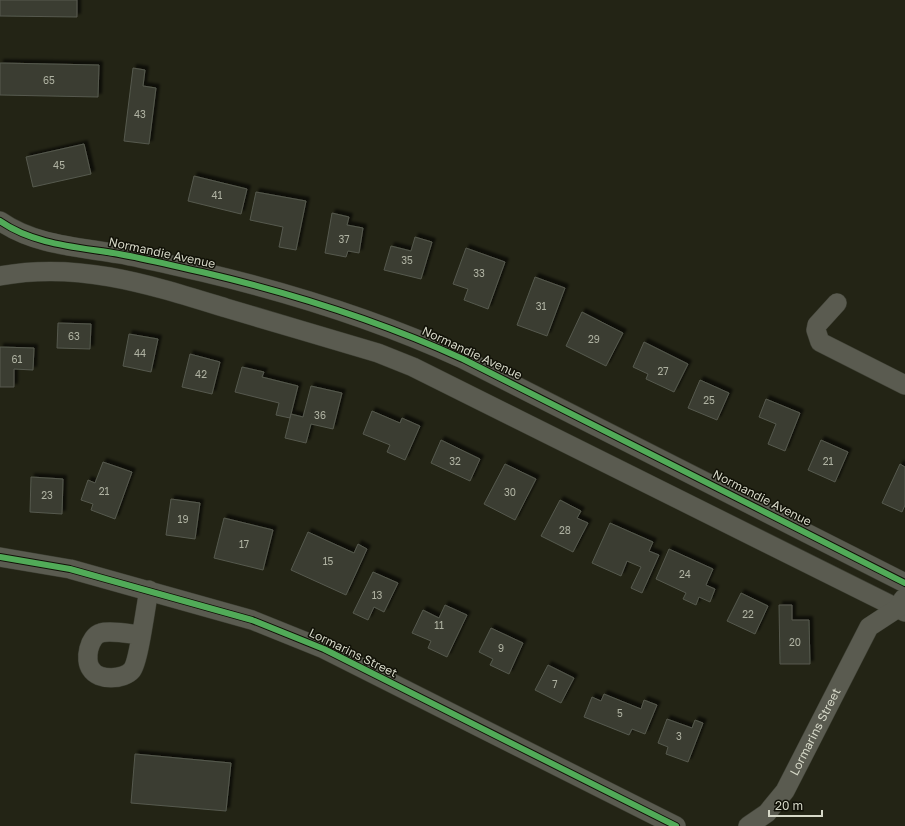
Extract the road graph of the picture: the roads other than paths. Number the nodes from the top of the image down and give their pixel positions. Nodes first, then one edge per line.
1 (0, 221) edge
2 (0, 276) edge
3 (837, 303) dead end
4 (905, 385) edge
5 (0, 557) edge
6 (873, 567) junction
7 (905, 583) edge
8 (149, 590) junction
9 (863, 591) junction
10 (903, 605) edge
11 (869, 626) junction
12 (140, 635) dead end
13 (676, 826) edge
14 (748, 826) edge

1 - 6 street, Normandie Avenue
2 - 9 street
3 - 4 street
5 - 8 street, Lormarins Street
6 - 7 street, Normandie Avenue
6 - 9 street
8 - 12 street
8 - 13 street, Lormarins Street
9 - 10 street
9 - 11 street
10 - 11 street
11 - 14 street, Lormarins Street

